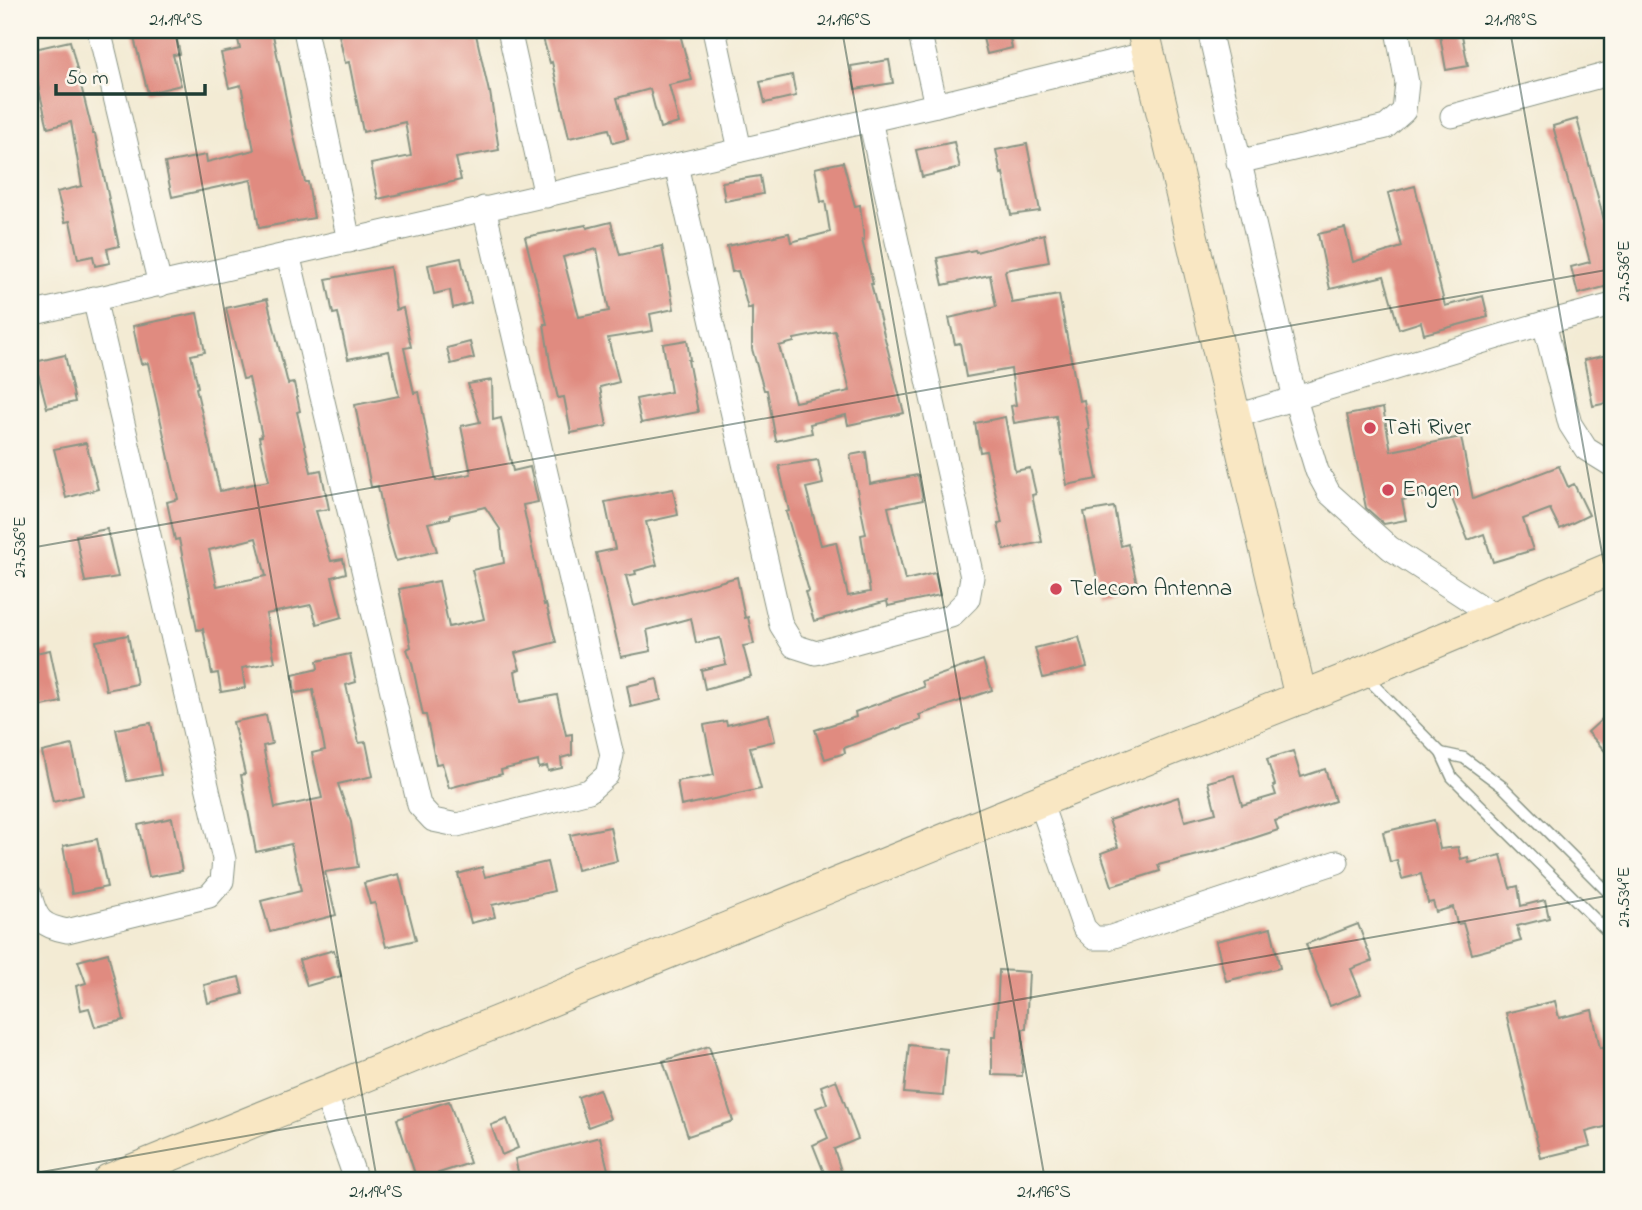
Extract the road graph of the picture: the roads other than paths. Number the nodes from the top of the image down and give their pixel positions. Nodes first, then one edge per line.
1 (99, 30) edge
2 (305, 30) edge
3 (509, 30) edge
4 (714, 30) edge
5 (919, 30) edge
6 (1209, 30) edge
7 (1397, 30) edge
8 (1146, 42) edge
9 (1612, 73) edge
10 (936, 105) junction
11 (1452, 116) dead end
12 (870, 120) junction
13 (740, 150) junction
14 (1238, 162) junction
15 (676, 165) junction
16 (546, 195) junction
17 (484, 208) junction
18 (349, 241) junction
19 (288, 254) junction
20 (160, 285) junction
21 (94, 298) junction
22 (1612, 305) edge
23 (30, 314) edge
24 (1544, 323) junction
25 (1295, 399) junction
26 (1233, 417) junction
27 (1612, 465) edge
28 (1612, 568) edge
29 (1496, 617) junction
30 (1362, 673) junction
31 (1301, 698) junction
32 (1441, 753) junction
33 (1040, 801) junction
34 (1336, 862) dead end
35 (30, 895) edge
36 (1612, 896) edge
37 (1612, 936) edge
38 (325, 1093) junction
39 (109, 1180) edge
40 (356, 1180) edge

1 - 20 street
2 - 18 street
3 - 16 street
4 - 13 street
5 - 10 street
6 - 14 street
7 - 14 street
8 - 10 street
8 - 26 street
9 - 11 street
10 - 12 street
12 - 13 street
12 - 15 street
13 - 15 street
14 - 25 street
15 - 16 street
16 - 17 street
17 - 18 street
17 - 19 street
18 - 19 street
19 - 20 street
20 - 21 street
21 - 23 street
21 - 35 street
22 - 24 street
24 - 25 street
24 - 27 street
25 - 26 street
25 - 29 street
26 - 31 street
28 - 29 street
29 - 30 street
30 - 31 street
30 - 32 lane
31 - 33 street
32 - 36 lane
32 - 37 lane
33 - 34 street
33 - 38 street
38 - 39 street
38 - 40 street

